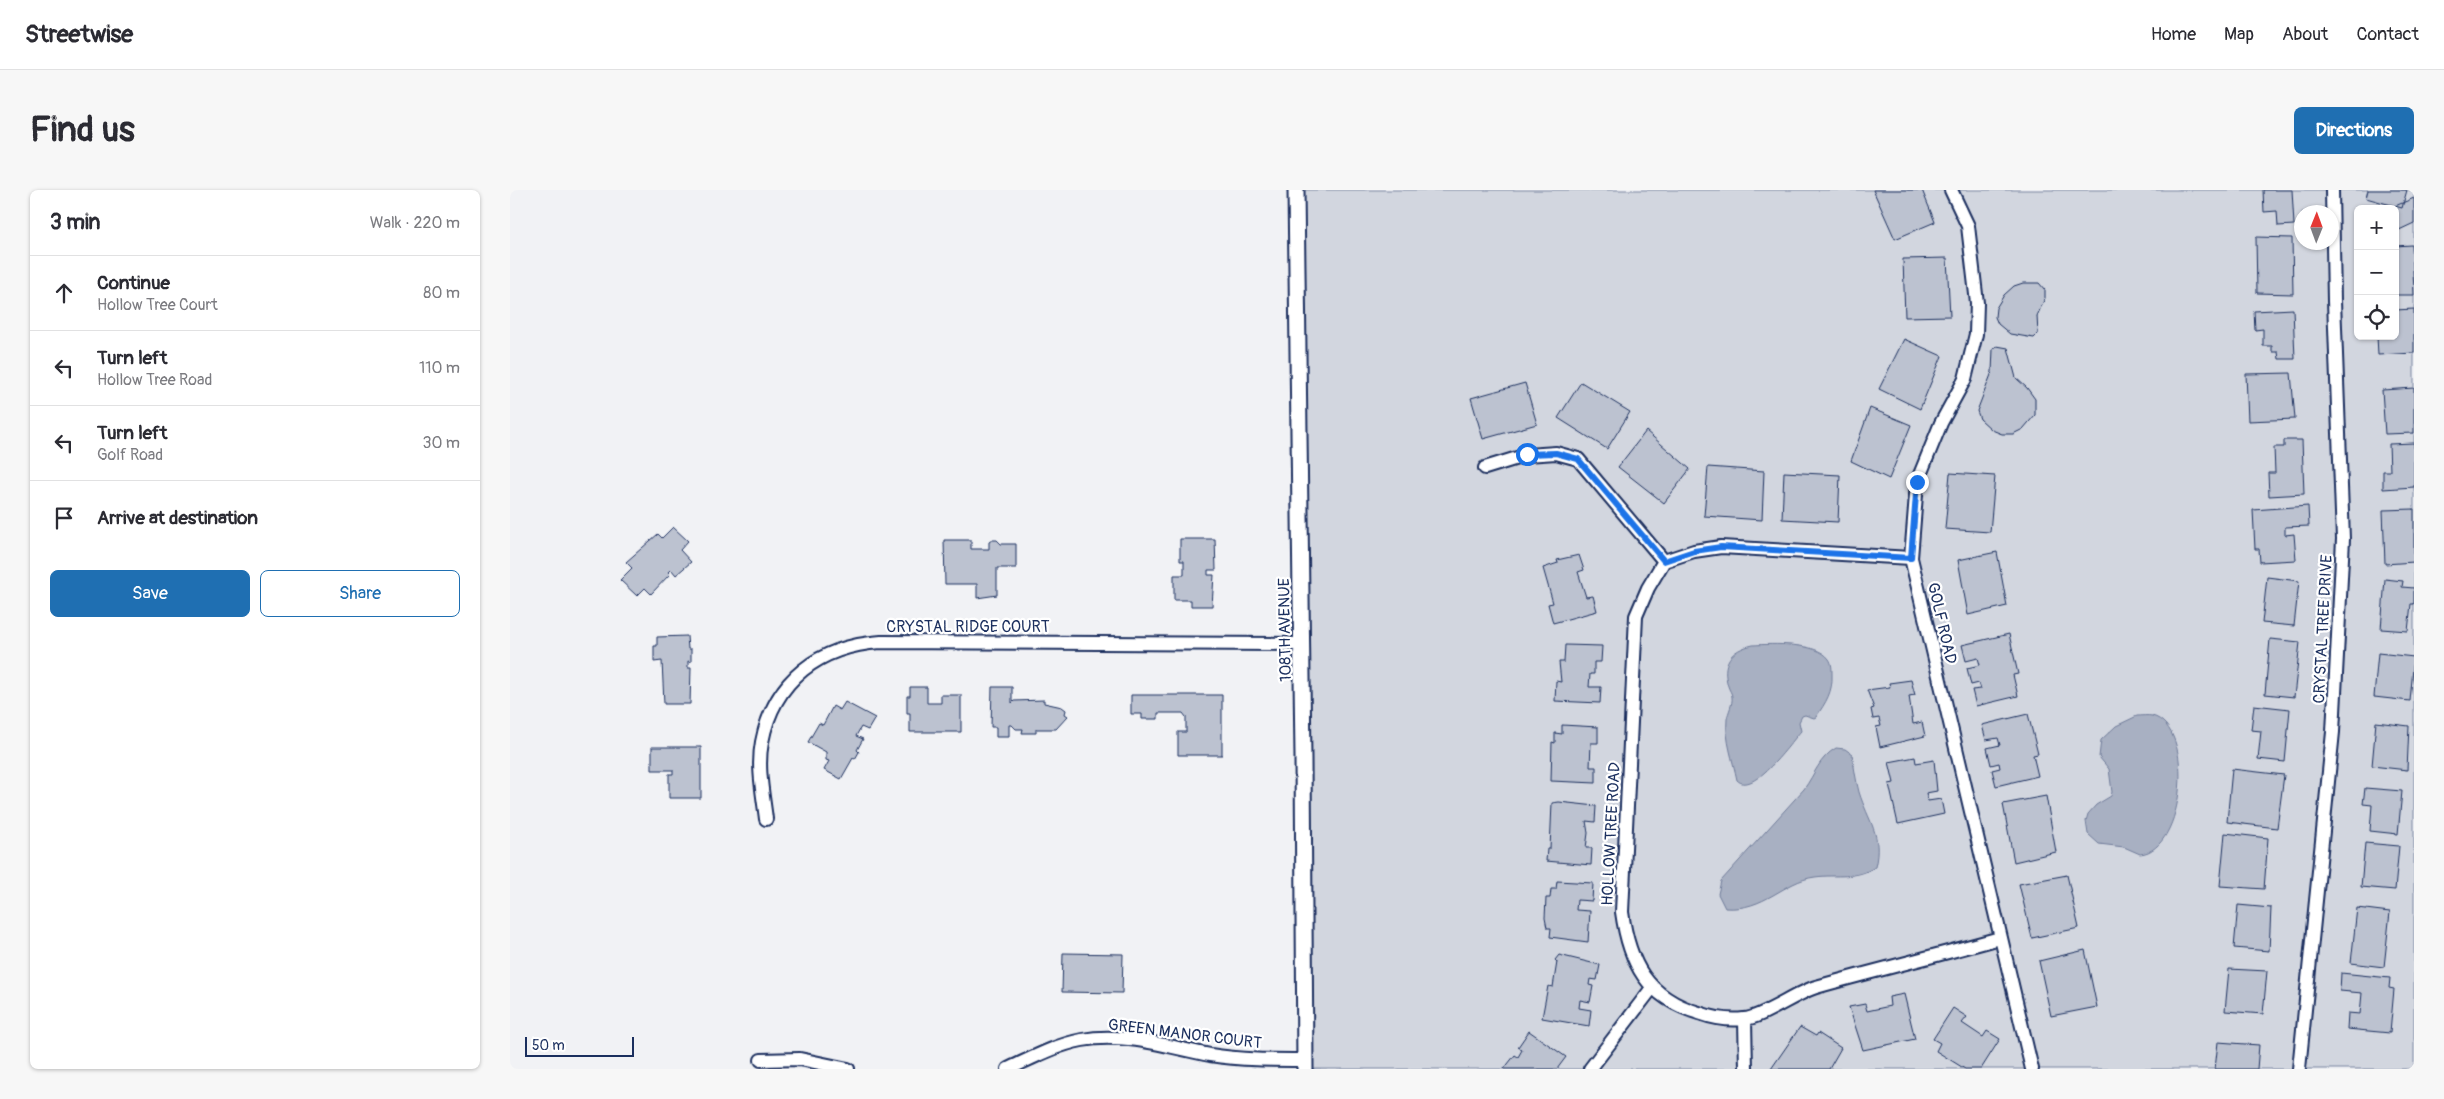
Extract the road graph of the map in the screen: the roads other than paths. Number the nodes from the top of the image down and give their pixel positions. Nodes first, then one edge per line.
1 (1296, 190) edge
2 (1951, 190) edge
3 (2332, 190) edge
4 (1485, 468) dead end
5 (1911, 558) junction
6 (1664, 561) junction
7 (1302, 644) junction
8 (766, 819) dead end
9 (2000, 938) junction
10 (1652, 988) junction
11 (1745, 1020) junction
12 (761, 1060) dead end
13 (1305, 1064) edge
14 (848, 1069) edge
15 (1008, 1069) edge
16 (1590, 1069) edge
17 (1746, 1069) edge
18 (2032, 1069) edge
19 (2299, 1069) edge

1 - 7 street, 108TH AVENUE
2 - 5 street, GOLF ROAD
3 - 19 street, CRYSTAL TREE DRIVE
4 - 6 street
5 - 6 street
5 - 9 street, GOLF ROAD
6 - 10 street, HOLLOW TREE ROAD
7 - 8 street, CRYSTAL RIDGE COURT
7 - 13 street, 108TH AVENUE
9 - 11 street, HOLLOW TREE ROAD
9 - 18 street, GOLF ROAD
10 - 11 street, HOLLOW TREE ROAD
10 - 16 street
11 - 17 street
12 - 14 street
13 - 15 street, GREEN MANOR COURT

